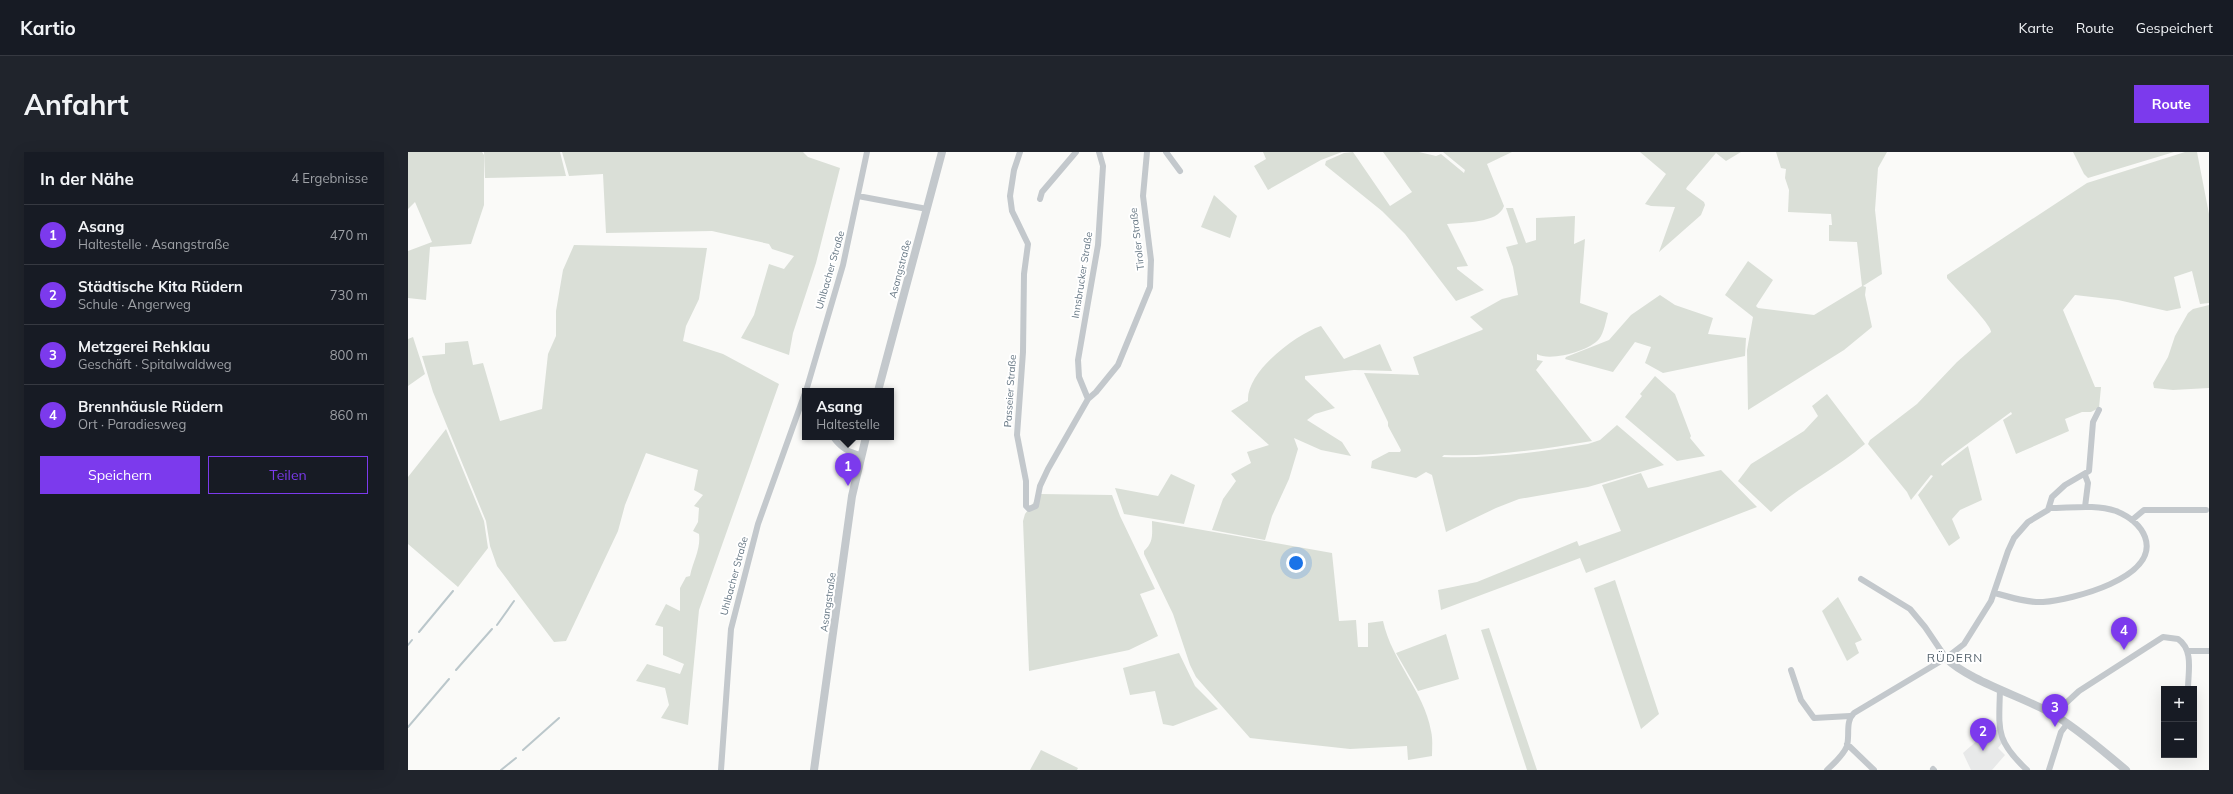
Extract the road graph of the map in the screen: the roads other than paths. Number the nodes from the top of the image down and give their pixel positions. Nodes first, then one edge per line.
1 (867, 152) edge
2 (942, 152) edge
3 (1020, 152) edge
4 (1076, 152) edge
5 (1099, 152) edge
6 (1147, 152) edge
7 (1166, 152) edge
8 (1180, 171) dead end
9 (858, 196) junction
10 (1040, 199) dead end
11 (927, 209) junction
12 (1118, 365) joint
13 (807, 388) edge
14 (879, 388) edge
15 (1088, 399) junction
16 (802, 402) edge
17 (2099, 410) dead end
18 (835, 440) edge
19 (865, 440) edge
20 (861, 455) junction
21 (2085, 475) junction
22 (2049, 508) junction
23 (2084, 508) junction
24 (2206, 510) dead end
25 (2132, 520) junction
26 (1861, 579) dead end
27 (1995, 592) junction
28 (2187, 651) junction
29 (2209, 651) edge
30 (1946, 658) junction
31 (1791, 670) dead end
32 (2188, 686) edge
33 (2000, 689) junction
34 (1850, 716) junction
35 (2059, 717) junction
36 (2067, 724) junction
37 (1847, 744) junction
38 (721, 770) edge
39 (814, 770) edge
40 (1827, 770) edge
41 (1874, 770) edge
42 (2027, 770) edge
43 (2049, 770) edge
44 (2126, 770) edge

1 - 9 street, Uhlbacher Straße
2 - 11 street, Asangstraße
3 - 15 street, Passeier Straße
4 - 10 street
5 - 15 street, Innsbrucker Straße
6 - 12 street, Tiroler Straße
7 - 8 street
9 - 11 street
9 - 13 street, Uhlbacher Straße
11 - 14 street, Asangstraße
12 - 15 street, Passeier Straße
16 - 38 street, Uhlbacher Straße
17 - 21 street
18 - 20 street
19 - 20 street, Asangstraße
20 - 39 street, Asangstraße
21 - 22 street
21 - 23 street
22 - 23 street
22 - 27 street
23 - 25 street
24 - 25 street
25 - 27 street
26 - 30 street
27 - 30 street
28 - 29 street
28 - 32 street
28 - 35 street
30 - 33 street
30 - 34 street
31 - 34 street
33 - 35 street
33 - 42 street
34 - 37 street
35 - 36 street
36 - 43 street
36 - 44 street
37 - 40 street
37 - 41 street

